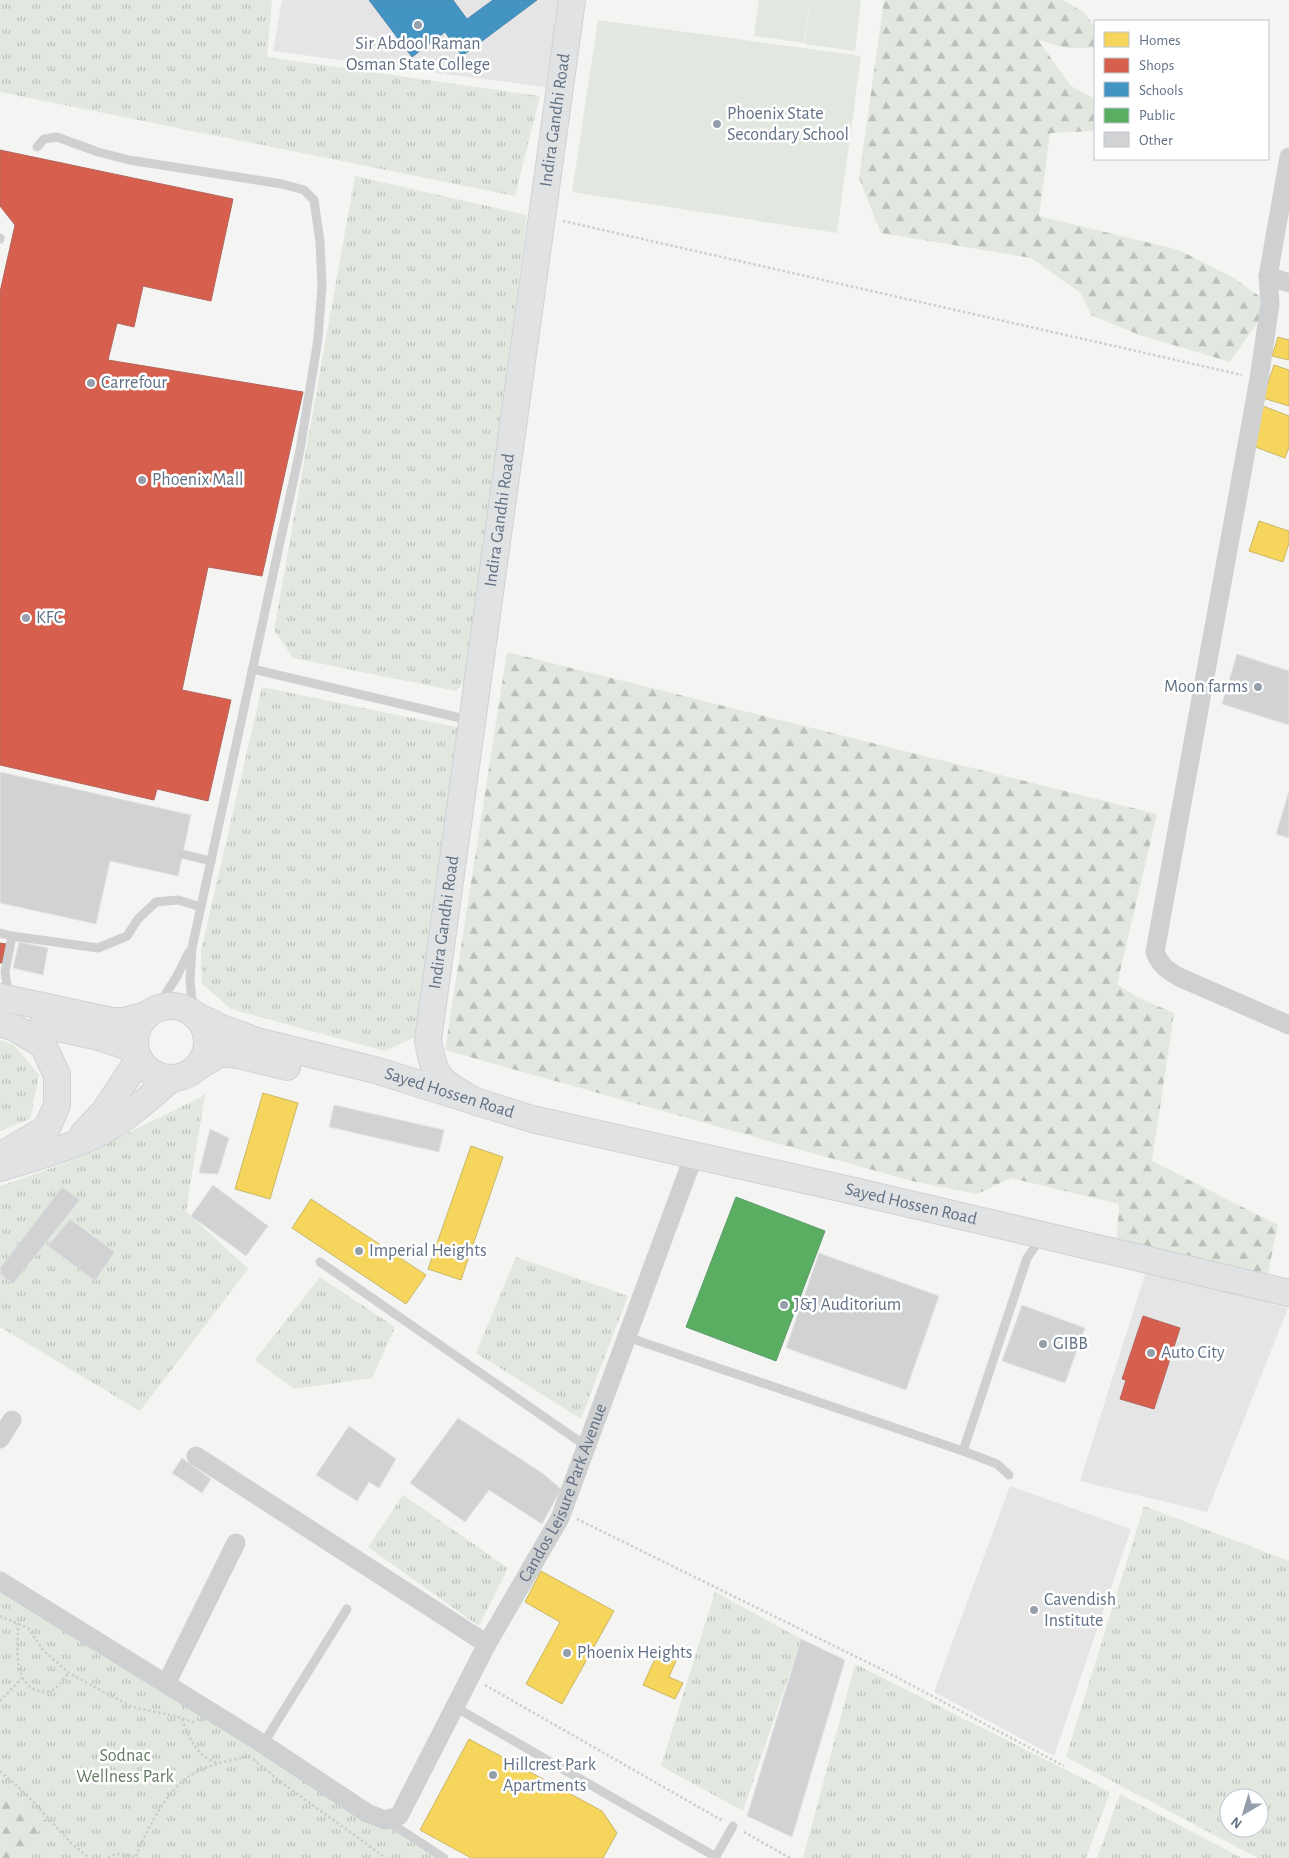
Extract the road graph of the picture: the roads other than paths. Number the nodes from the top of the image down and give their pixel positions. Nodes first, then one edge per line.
1 (572, 0) edge
2 (37, 146) dead end
3 (1289, 157) edge
4 (1268, 276) junction
5 (1289, 283) edge
6 (252, 669) junction
7 (474, 721) junction
8 (182, 854) dead end
9 (211, 861) junction
10 (201, 907) junction
11 (0, 933) edge
12 (12, 936) junction
13 (192, 948) junction
14 (2, 971) edge
15 (2, 1009) edge
16 (152, 1012) junction
17 (193, 1014) junction
18 (1289, 1025) edge
19 (428, 1040) junction
20 (137, 1055) junction
21 (196, 1068) junction
22 (375, 1070) junction
23 (172, 1078) junction
24 (476, 1102) junction
25 (521, 1116) junction
26 (71, 1146) junction
27 (694, 1155) junction
28 (0, 1156) edge
29 (0, 1168) edge
30 (1042, 1236) junction
31 (320, 1262) dead end
32 (1289, 1293) edge
33 (627, 1337) junction
34 (12, 1420) dead end
35 (0, 1439) edge
36 (586, 1446) junction
37 (962, 1451) junction
38 (196, 1456) dead end
39 (1009, 1475) dead end
40 (236, 1543) dead end
41 (0, 1581) edge
42 (347, 1609) dead end
43 (487, 1644) junction
44 (166, 1684) junction
45 (455, 1707) junction
46 (256, 1750) junction
47 (392, 1818) junction
48 (733, 1826) road end
49 (715, 1857) edge
50 (444, 1858) edge

1 - 7 main road, Indira Gandhi Road
2 - 6 lane
3 - 4 street
4 - 5 street
4 - 18 street
6 - 7 lane
6 - 9 lane
7 - 19 main road, Indira Gandhi Road
8 - 9 lane
9 - 10 lane
10 - 12 lane
10 - 13 lane
11 - 12 lane
12 - 14 lane
13 - 16 lane
13 - 17 lane
14 - 15 lane
15 - 16 main road
15 - 20 main road
15 - 28 main road
16 - 17 main road
16 - 20 main road
17 - 21 main road
17 - 22 main road, Sayed Hossen Road
19 - 22 main road
19 - 24 main road, Indira Gandhi Road
20 - 23 main road
20 - 26 main road
21 - 23 main road
21 - 25 main road, Sayed Hossen Road
22 - 24 main road, Sayed Hossen Road
23 - 26 main road
24 - 25 main road, Sayed Hossen Road
25 - 27 main road, Sayed Hossen Road
26 - 29 main road
27 - 30 main road, Sayed Hossen Road
27 - 33 street, Candos Leisure Park Avenue
30 - 32 main road, Sayed Hossen Road
30 - 37 lane
31 - 36 lane
33 - 36 street, Candos Leisure Park Avenue
33 - 37 lane
34 - 35 street
36 - 43 street, Candos Leisure Park Avenue
37 - 39 lane
38 - 43 street
40 - 44 street
41 - 44 street
42 - 46 lane
43 - 45 street, Candos Leisure Park Avenue
44 - 46 street
45 - 47 street, Candos Leisure Park Avenue
45 - 49 lane
46 - 47 street
47 - 50 lane
48 - 49 lane

